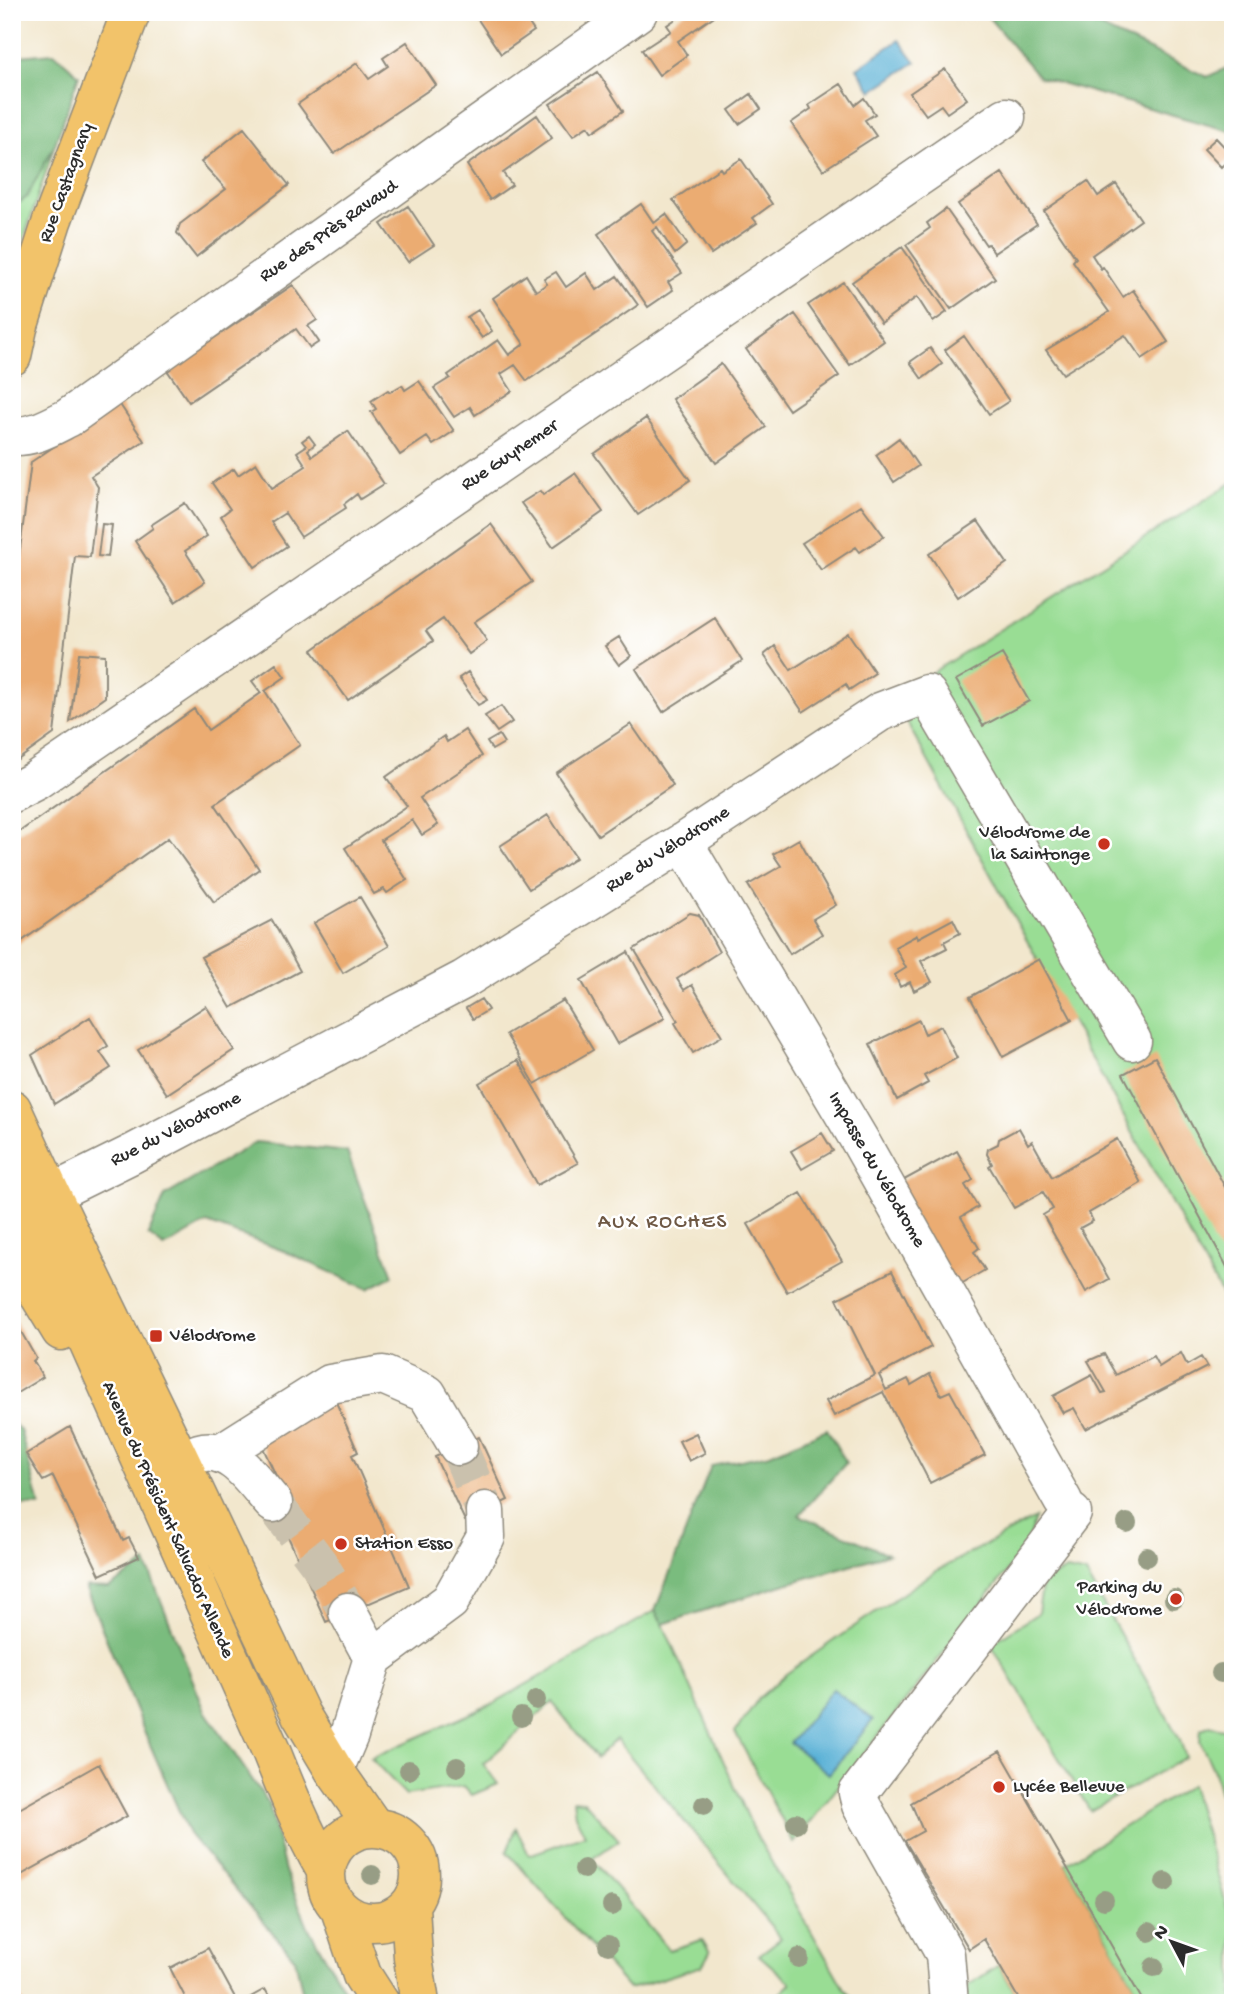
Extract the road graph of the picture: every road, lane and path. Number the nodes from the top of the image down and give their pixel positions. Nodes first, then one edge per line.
1 (131, 12) edge
2 (638, 12) edge
3 (1006, 117) dead end
4 (12, 356) edge
5 (12, 436) edge
6 (12, 793) edge
7 (683, 842) junction
8 (1132, 1041) dead end
9 (12, 1109) edge
10 (12, 1171) edge
11 (51, 1194) junction
12 (12, 1244) edge
13 (132, 1443) junction
14 (458, 1446) tunnel mouth
15 (222, 1452) junction
16 (179, 1458) junction
17 (273, 1503) tunnel mouth
18 (485, 1511) tunnel mouth
19 (348, 1612) tunnel mouth
20 (373, 1658) junction
21 (334, 1770) junction
22 (374, 1828) junction
23 (325, 1868) junction
24 (410, 1906) junction
25 (341, 1912) junction
26 (380, 2003) edge
27 (420, 2003) edge
28 (949, 2003) edge

1 - 4 main road, Rue Castagnary
2 - 5 street, Rue des Près Ravaud
3 - 6 street, Rue Guynemer
7 - 8 street, Rue du Vélodrome
7 - 11 street, Rue du Vélodrome
7 - 28 street, Impasse du Vélodrome
9 - 11 main road, Avenue du Président Salvador Allende
10 - 13 main road, Avenue du Président Salvador Allende
11 - 16 main road, Avenue du Président Salvador Allende
12 - 13 main road
13 - 23 main road, Avenue du Président Salvador Allende
14 - 15 street
15 - 16 street
15 - 17 street
16 - 21 main road, Avenue du Président Salvador Allende
18 - 20 street
19 - 20 street
20 - 21 street
21 - 22 main road, Avenue du Président Salvador Allende
22 - 23 main road
22 - 24 main road
23 - 25 main road
24 - 25 main road
24 - 27 main road
25 - 26 main road

